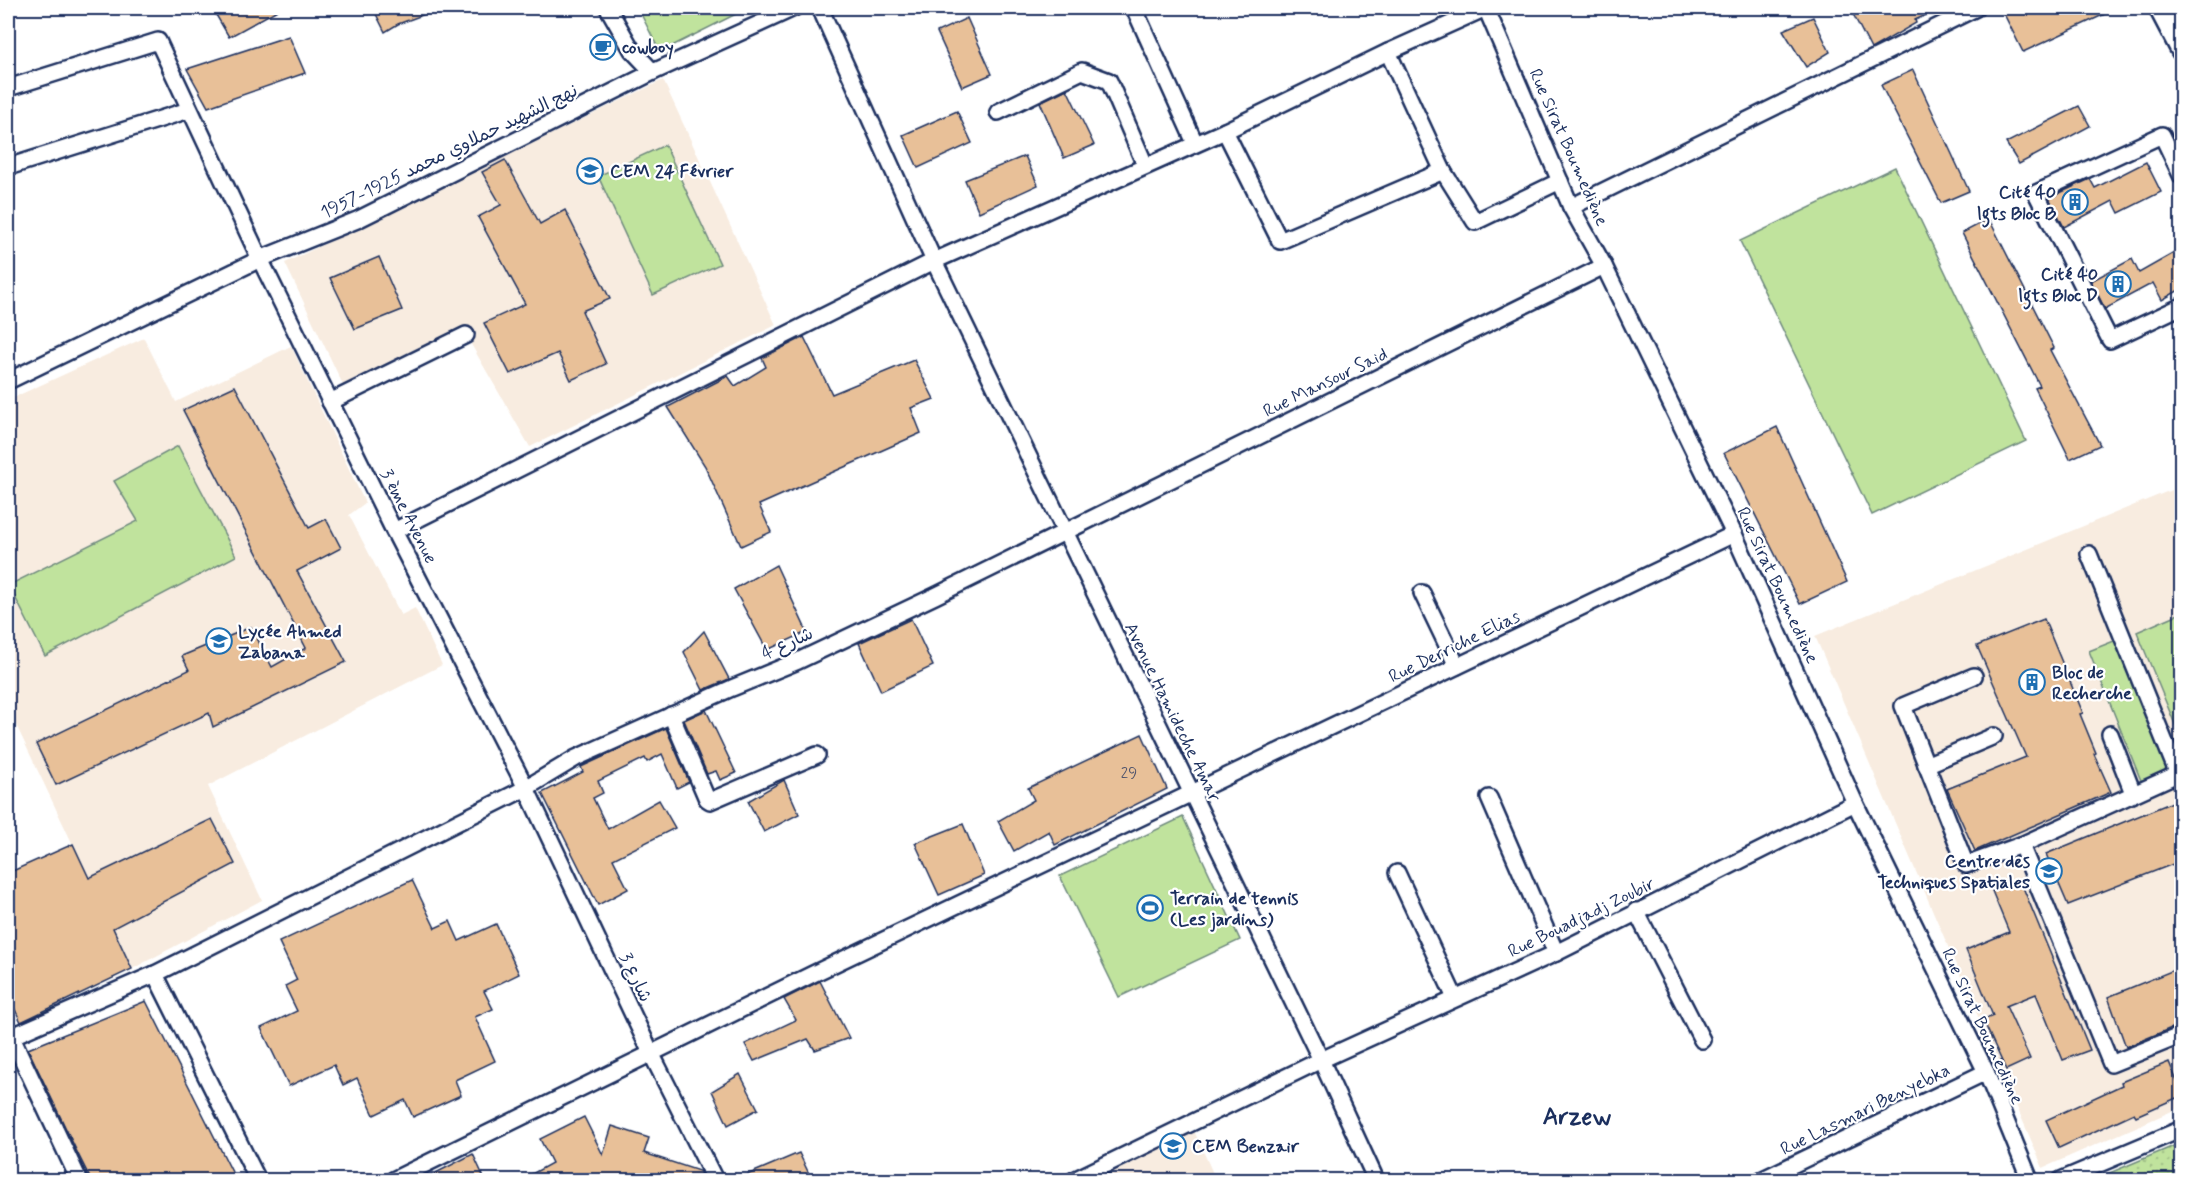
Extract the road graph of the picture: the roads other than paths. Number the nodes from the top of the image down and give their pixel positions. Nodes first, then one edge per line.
1 (608, 8) edge
2 (794, 8) edge
3 (820, 8) edge
4 (1134, 8) edge
5 (1486, 8) edge
6 (1976, 8) edge
7 (2160, 8) edge
8 (2181, 50) edge
9 (1388, 52) junction
10 (653, 72) junction
11 (8, 88) edge
12 (189, 110) junction
13 (999, 112) dead end
14 (1225, 131) junction
15 (1195, 143) junction
16 (1146, 165) junction
17 (8, 167) edge
18 (1443, 171) junction
19 (2181, 174) edge
20 (1560, 181) junction
21 (1571, 207) junction
22 (260, 259) junction
23 (934, 261) junction
24 (1604, 266) junction
25 (2181, 306) edge
26 (466, 335) dead end
27 (8, 381) edge
28 (330, 402) junction
29 (394, 531) junction
30 (1065, 533) junction
31 (1734, 534) junction
32 (2089, 554) dead end
33 (1422, 593) dead end
34 (1457, 666) junction
35 (1974, 676) dead end
36 (671, 715) junction
37 (2110, 734) dead end
38 (1994, 736) dead end
39 (817, 754) dead end
40 (1926, 765) junction
41 (2180, 776) edge
42 (526, 788) junction
43 (2133, 793) junction
44 (1191, 794) junction
45 (1489, 798) dead end
46 (1856, 803) junction
47 (2021, 845) junction
48 (1397, 873) dead end
49 (1636, 911) junction
50 (1556, 953) junction
51 (155, 975) junction
52 (1455, 998) junction
53 (9, 1035) edge
54 (2181, 1035) edge
55 (1702, 1040) dead end
56 (651, 1053) junction
57 (1320, 1060) junction
58 (1986, 1072) junction
59 (2181, 1130) edge
60 (79, 1180) edge
61 (258, 1180) edge
62 (393, 1180) edge
63 (715, 1180) edge
64 (1074, 1180) edge
65 (1376, 1180) edge
66 (1761, 1180) edge
67 (2030, 1180) edge
68 (2061, 1180) edge

1 - 10 street
2 - 10 street, نهج الشهيد حملاوي محمد 1925-1957
3 - 23 street, Avenue Hamideche Amar
4 - 15 street
5 - 9 street
5 - 20 street, Rue Sirat Boumediène
6 - 21 street
7 - 8 main road
9 - 14 street
9 - 18 street
10 - 22 street, نهج الشهيد حملاوي محمد 1925-1957
11 - 12 street, 3 ème Avenue
12 - 17 street
12 - 22 street, 3 ème Avenue
13 - 16 street
14 - 15 street
14 - 18 street
15 - 16 street
16 - 23 street
18 - 20 street
19 - 25 street
20 - 21 street, Rue Sirat Boumediène
21 - 24 street, Rue Sirat Boumediène
22 - 27 street, نهج الشهيد حملاوي محمد 1925-1957
22 - 28 street, 3 ème Avenue
23 - 29 street
23 - 30 street, Avenue Hamideche Amar
24 - 30 street, Rue Mansour Said
24 - 31 street, Rue Sirat Boumediène
26 - 28 street
28 - 29 street, 3 ème Avenue
29 - 42 street, 3 ème Avenue
30 - 36 street, شارع 4
30 - 44 street, Avenue Hamideche Amar
31 - 34 street, Rue Derriche Elias
31 - 46 street, Rue Sirat Boumediène
32 - 41 street
33 - 34 street
34 - 44 street, Rue Derriche Elias
35 - 40 street
36 - 39 street
36 - 42 street, شارع 4
37 - 43 street
38 - 40 street
40 - 47 street
41 - 43 street
42 - 51 street, شارع 4
42 - 56 street, شارع 3
43 - 47 street
44 - 56 street, Rue Derriche Elias
44 - 57 street, Avenue Hamideche Amar
45 - 50 street
46 - 49 street, Rue Bouadjadj Zoubir
46 - 58 street, Rue Sirat Boumediène
47 - 54 street
48 - 52 street
49 - 50 street, Rue Bouadjadj Zoubir
49 - 55 street
50 - 52 street, Rue Bouadjadj Zoubir
51 - 53 street, شارع 4
51 - 61 street
52 - 57 street, Rue Bouadjadj Zoubir
53 - 60 street
56 - 62 street, Rue Derriche Elias
56 - 63 street, شارع 3
57 - 64 street, Rue Bouadjadj Zoubir
57 - 65 street, Avenue Hamideche Amar
58 - 66 street, Rue Lasmari Benyebka
58 - 67 street, Rue Sirat Boumediène
59 - 68 street

